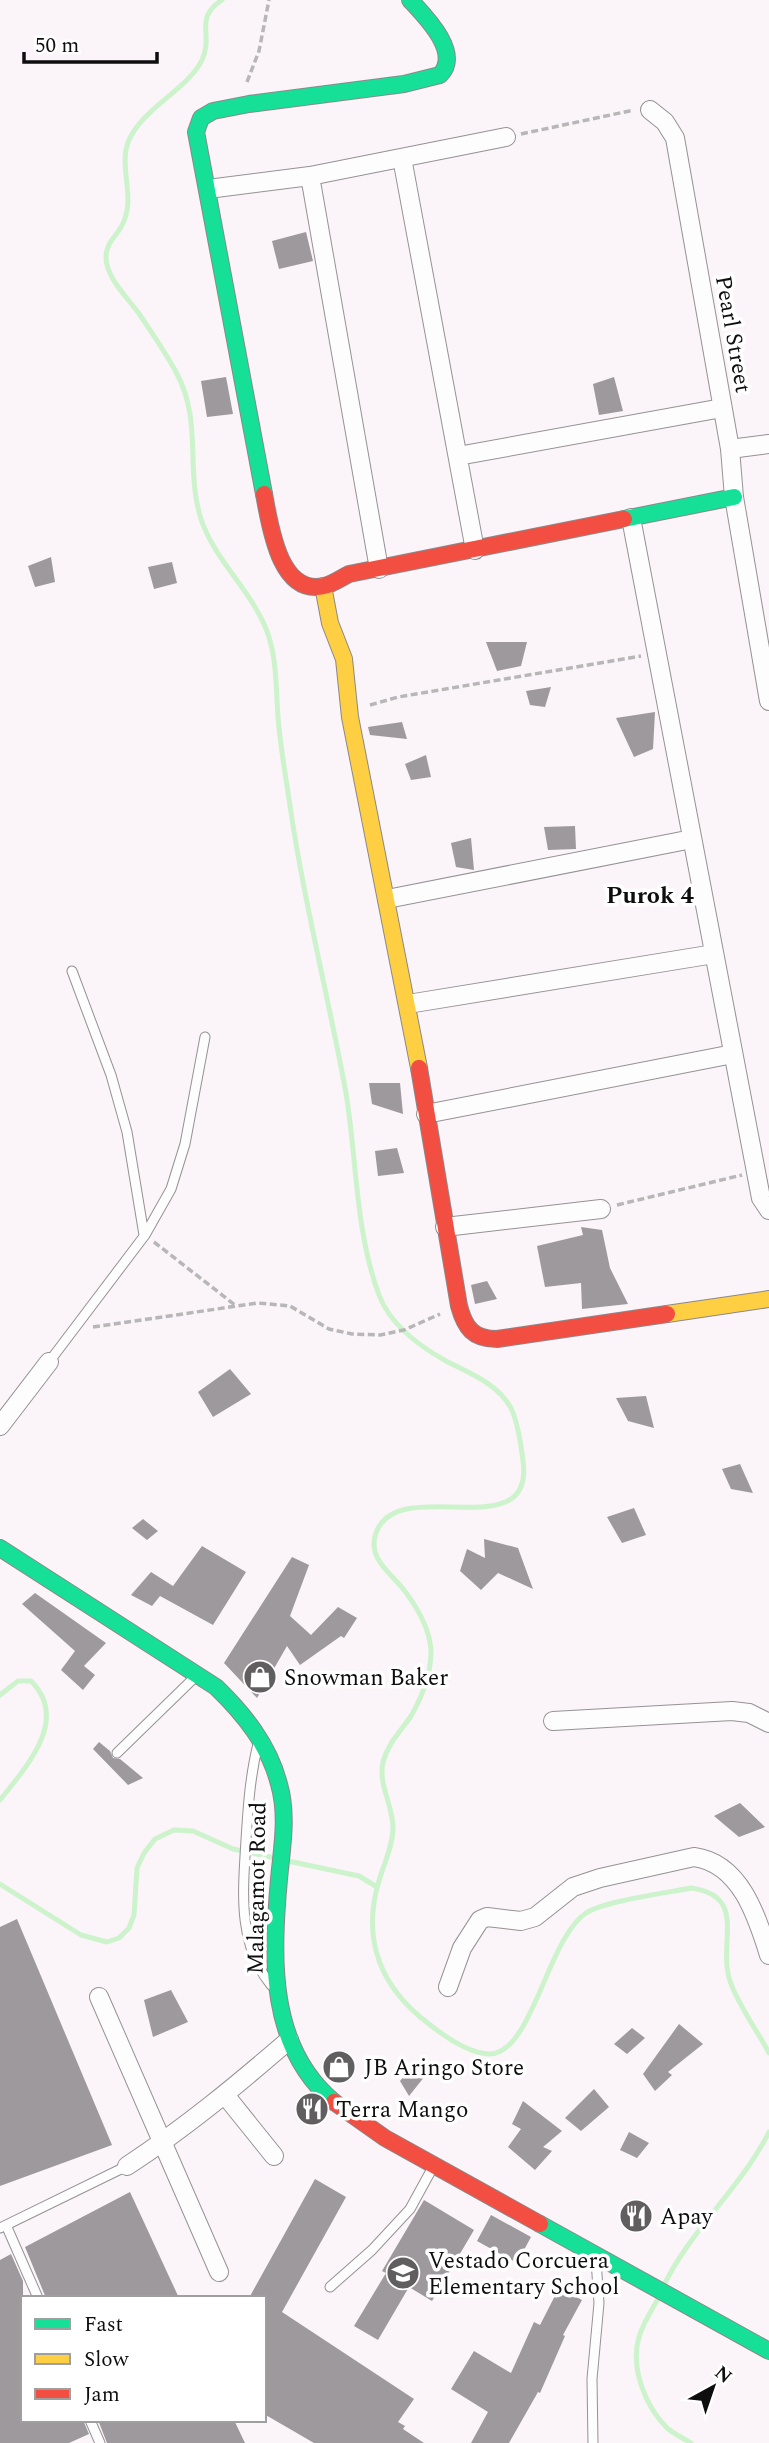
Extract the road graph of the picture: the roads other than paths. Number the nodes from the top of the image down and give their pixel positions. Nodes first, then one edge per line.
1 (410, 0) edge
2 (650, 110) road end
3 (506, 137) road end
4 (402, 158) junction
5 (310, 176) junction
6 (208, 189) junction
7 (722, 408) junction
8 (769, 443) edge
9 (730, 449) junction
10 (457, 456) junction
11 (734, 497) junction
12 (631, 518) junction
13 (475, 550) junction
14 (379, 569) junction
15 (323, 586) junction
16 (769, 701) edge
17 (692, 839) junction
18 (387, 899) junction
19 (714, 954) junction
20 (72, 971) dead end
21 (408, 1004) junction
22 (205, 1037) dead end
23 (733, 1054) junction
24 (426, 1114) junction
25 (601, 1209) road end
26 (769, 1210) edge
27 (445, 1227) junction
28 (145, 1235) junction
29 (769, 1299) edge
30 (49, 1362) joint
31 (0, 1426) edge
32 (0, 1548) edge
33 (198, 1674) junction
34 (552, 1721) dead end
35 (769, 1723) edge
36 (260, 1736) junction
37 (117, 1753) dead end
38 (769, 1955) edge
39 (448, 1987) dead end
40 (279, 1995) junction
41 (99, 1997) dead end
42 (289, 2040) junction
43 (225, 2095) junction
44 (161, 2144) junction
45 (274, 2157) dead end
46 (127, 2166) joint
47 (434, 2166) junction
48 (3, 2226) edge
49 (595, 2255) junction
50 (219, 2272) dead end
51 (330, 2287) dead end
52 (37, 2296) edge
53 (768, 2349) edge
54 (91, 2422) edge
55 (100, 2443) edge
56 (593, 2443) edge

1 - 6 street
2 - 7 street, Pearl Street
3 - 4 street
4 - 5 street
4 - 10 street
5 - 6 street
5 - 14 street
6 - 15 street
7 - 9 street, Pearl Street
7 - 10 street
8 - 9 street
9 - 11 street, Pearl Street
10 - 13 street
11 - 12 street
11 - 16 street, Pearl Street
12 - 13 street
12 - 17 street
13 - 14 street
14 - 15 street
15 - 18 street
17 - 18 street
17 - 19 street
18 - 21 street
19 - 21 street
19 - 23 street
20 - 28 lane
21 - 24 street
22 - 28 lane
23 - 24 street
23 - 26 street
24 - 27 street
25 - 27 street
27 - 29 street
28 - 30 lane
30 - 31 street
32 - 33 street, Malagamot Road
33 - 36 street, Malagamot Road
33 - 37 lane
34 - 35 street
36 - 40 street, Malagamot Road
36 - 40 lane
38 - 39 street
40 - 42 street, Malagamot Road
41 - 44 street
42 - 43 street
42 - 47 street, Malagamot Road
43 - 44 street
43 - 45 street
44 - 46 street
44 - 50 street
46 - 48 lane
47 - 49 street, Malagamot Road
47 - 51 lane
48 - 52 lane
49 - 53 street, Malagamot Road
49 - 56 lane
54 - 55 lane

